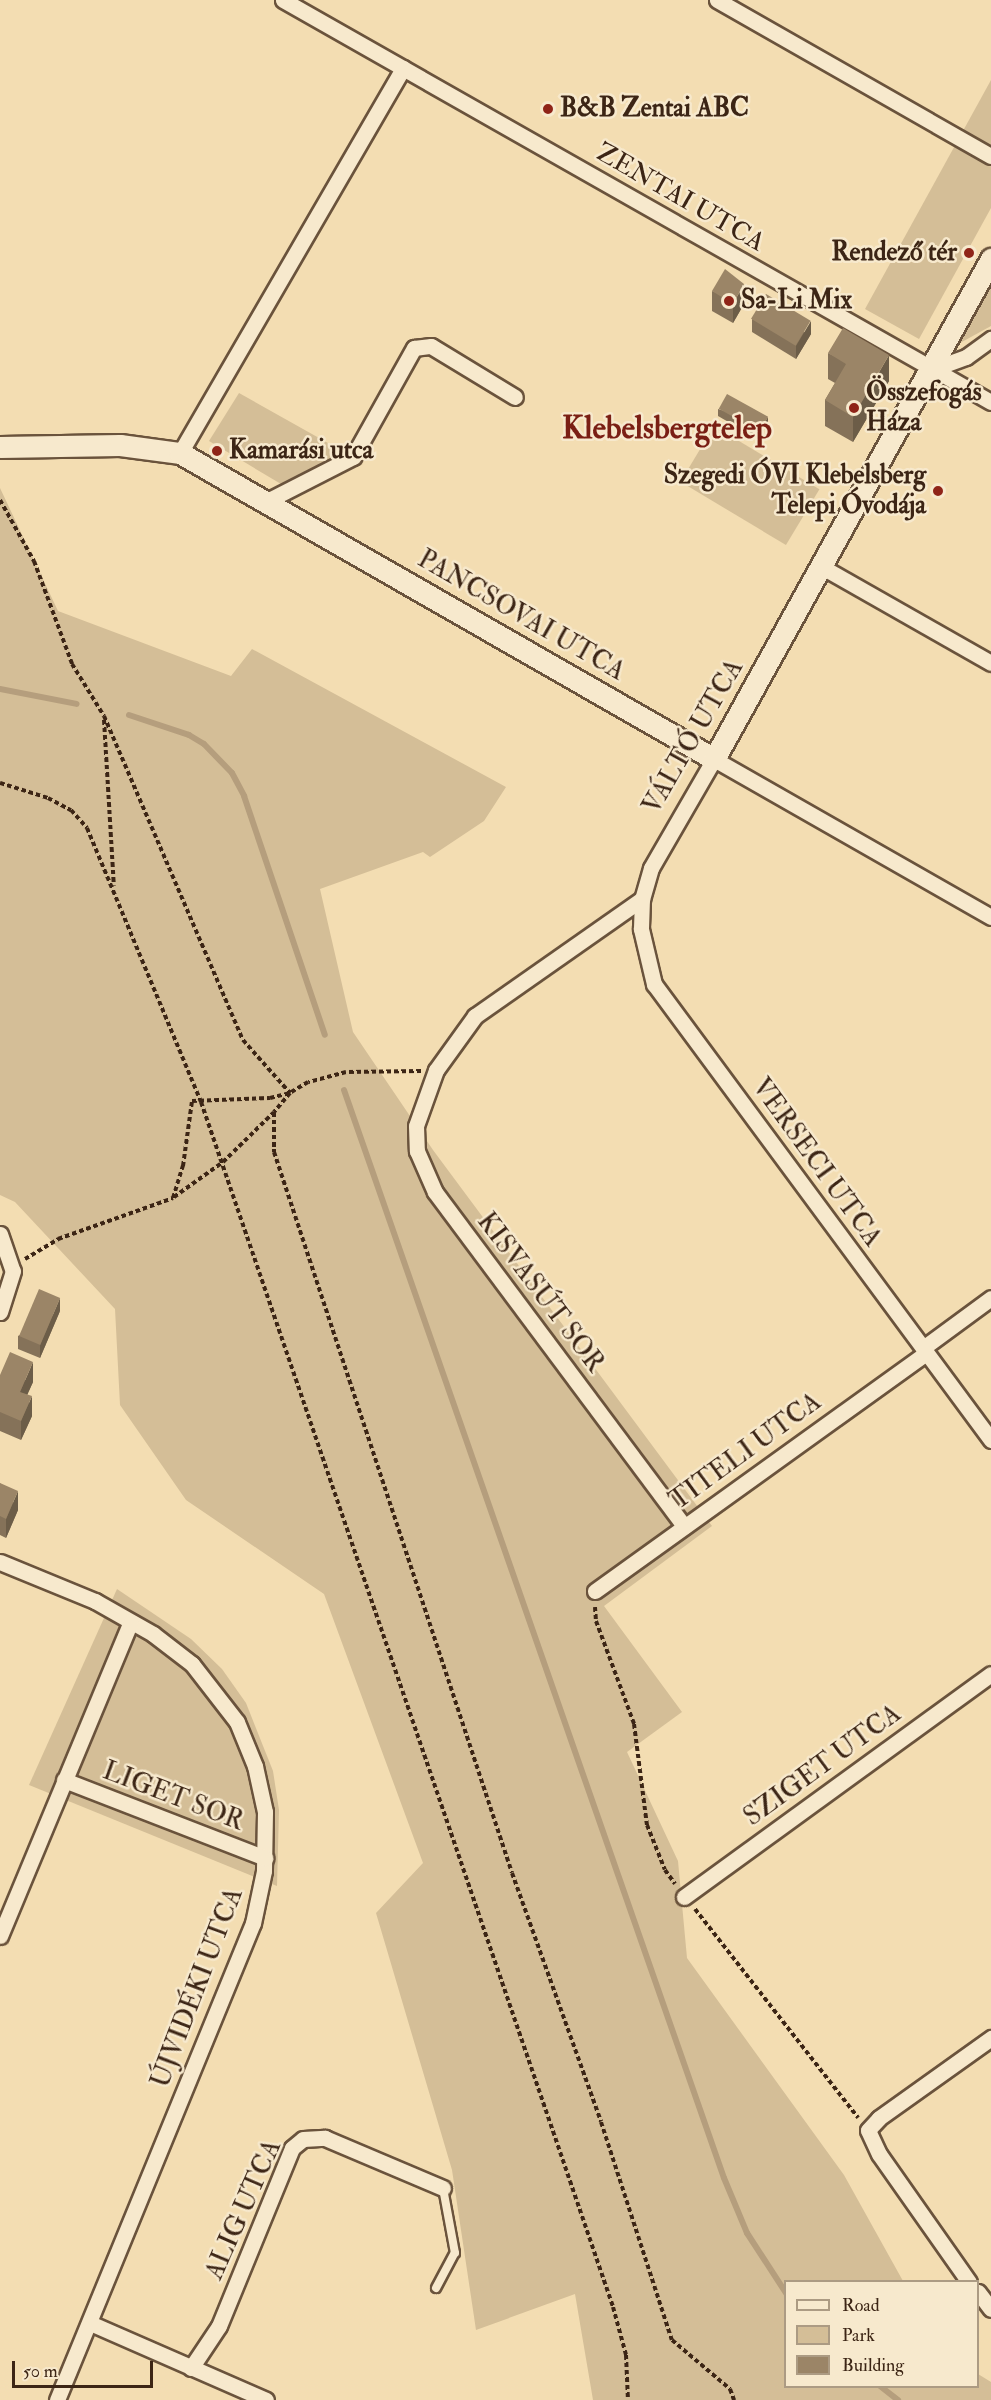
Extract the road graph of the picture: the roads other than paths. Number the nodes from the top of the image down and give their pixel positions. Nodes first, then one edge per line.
1 (283, 0) edge
2 (717, 0) edge
3 (403, 68) junction
4 (991, 156) edge
5 (991, 259) edge
6 (991, 339) edge
7 (933, 369) junction
8 (515, 397) dead end
9 (991, 402) edge
10 (0, 447) edge
11 (180, 453) junction
12 (267, 501) junction
13 (822, 567) junction
14 (991, 663) edge
15 (714, 759) junction
16 (642, 899) junction
17 (991, 917) edge
18 (0, 1234) edge
19 (991, 1298) edge
20 (0, 1312) edge
21 (925, 1350) junction
22 (991, 1440) edge
23 (684, 1526) junction
24 (0, 1562) edge
25 (595, 1591) dead end
26 (131, 1622) junction
27 (991, 1674) edge
28 (64, 1780) junction
29 (265, 1858) junction
30 (684, 1897) dead end
31 (0, 1936) edge
32 (991, 2038) edge
33 (443, 2188) joint
34 (968, 2280) edge
35 (436, 2288) dead end
36 (979, 2293) edge
37 (991, 2309) edge
38 (90, 2323) junction
39 (191, 2368) junction
40 (57, 2400) edge
41 (266, 2400) edge

1 - 3 street, ZENTAI UTCA
2 - 4 street
3 - 7 street, ZENTAI UTCA
3 - 11 street
5 - 7 street
6 - 7 street
7 - 9 street, ZENTAI UTCA
7 - 13 street, VÁLTÓ UTCA
8 - 12 street
10 - 11 street, PANCSOVAI UTCA
11 - 12 street, PANCSOVAI UTCA
12 - 15 street, PANCSOVAI UTCA
13 - 14 street
13 - 15 street, VÁLTÓ UTCA
15 - 16 street, VÁLTÓ UTCA
15 - 17 street, PANCSOVAI UTCA
16 - 21 street, VERSECI UTCA
16 - 23 street, KISVASÚT SOR
18 - 20 street
19 - 21 street, TITELI UTCA
21 - 22 street, VERSECI UTCA
21 - 23 street, TITELI UTCA
23 - 25 street, TITELI UTCA
24 - 26 street, ÚJVIDÉKI UTCA
26 - 28 street
26 - 29 street, ÚJVIDÉKI UTCA
27 - 30 street, SZIGET UTCA
28 - 29 street, LIGET SOR
28 - 31 street
29 - 38 street, ÚJVIDÉKI UTCA
32 - 34 street
33 - 35 lane
33 - 39 street, ALIG UTCA
36 - 37 street
38 - 39 street
38 - 40 street, ÚJVIDÉKI UTCA
39 - 41 street

